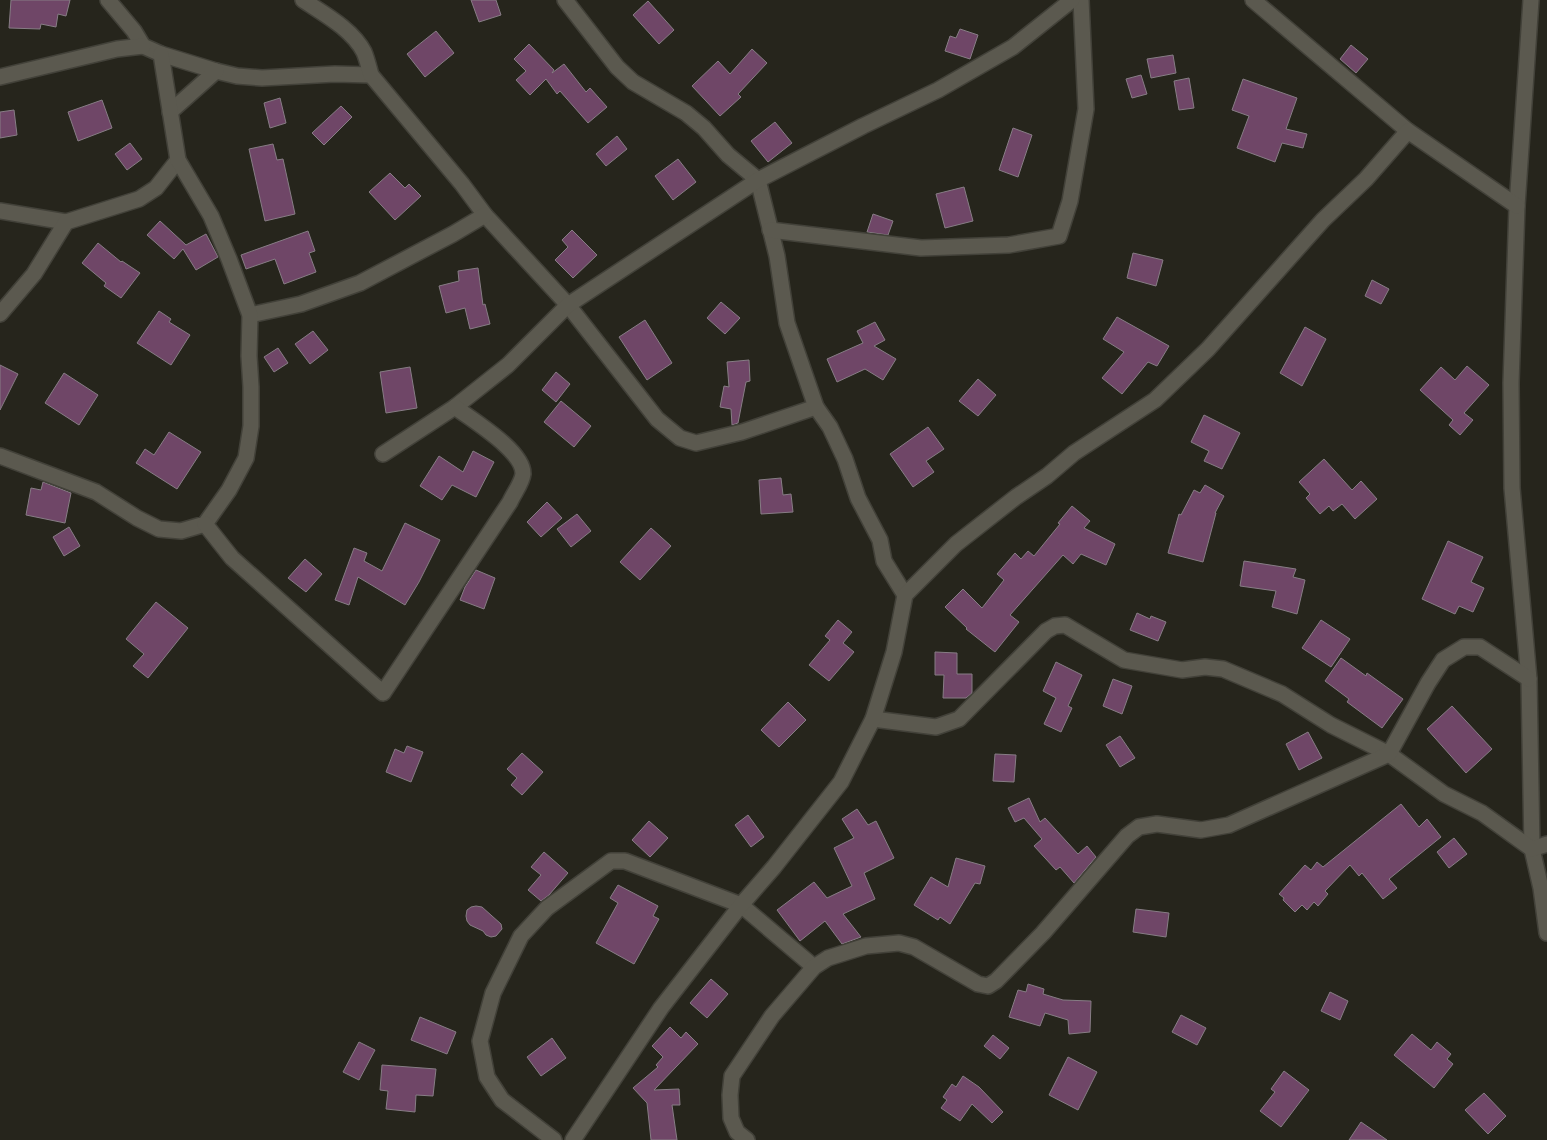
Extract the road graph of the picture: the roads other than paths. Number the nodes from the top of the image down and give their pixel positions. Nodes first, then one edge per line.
1 (108, 0) edge
2 (303, 0) edge
3 (564, 0) edge
4 (1072, 0) edge
5 (1081, 0) edge
6 (1253, 0) edge
7 (1531, 0) edge
8 (144, 46) junction
9 (161, 54) junction
10 (216, 71) junction
11 (371, 75) junction
12 (0, 77) edge
13 (170, 112) junction
14 (1408, 131) junction
15 (178, 160) junction
16 (758, 180) junction
17 (1517, 206) junction
18 (0, 210) edge
19 (485, 215) junction
20 (66, 222) junction
21 (770, 230) junction
22 (568, 305) junction
23 (0, 314) edge
24 (250, 314) junction
25 (455, 407) junction
26 (816, 407) junction
27 (383, 454) dead end
28 (0, 456) edge
29 (205, 524) junction
30 (905, 595) junction
31 (1529, 679) junction
32 (873, 719) junction
33 (1389, 754) junction
34 (1547, 844) edge
35 (1532, 849) junction
36 (741, 905) junction
37 (1547, 933) edge
38 (814, 968) junction
39 (554, 1140) edge
40 (573, 1140) edge
41 (747, 1140) edge

1 - 8 street
2 - 11 street
3 - 16 street
4 - 16 street
5 - 21 street
6 - 14 street
7 - 17 street
8 - 9 street
8 - 12 street
9 - 10 street
9 - 13 street
10 - 11 street
10 - 13 street
11 - 19 street
13 - 15 street
14 - 17 street
14 - 30 street
15 - 20 street
15 - 24 street
16 - 21 street
16 - 22 street
17 - 31 street
18 - 20 street
19 - 22 street
19 - 24 street
20 - 23 street
21 - 26 street
22 - 25 street
22 - 26 street
24 - 29 street
25 - 27 street
25 - 29 street
26 - 30 street
28 - 29 street
30 - 32 street
31 - 33 street
31 - 35 street
32 - 33 street
32 - 36 street
33 - 35 street
33 - 38 street
34 - 35 street
35 - 37 street
36 - 38 street
36 - 39 street
36 - 40 street
38 - 41 street

